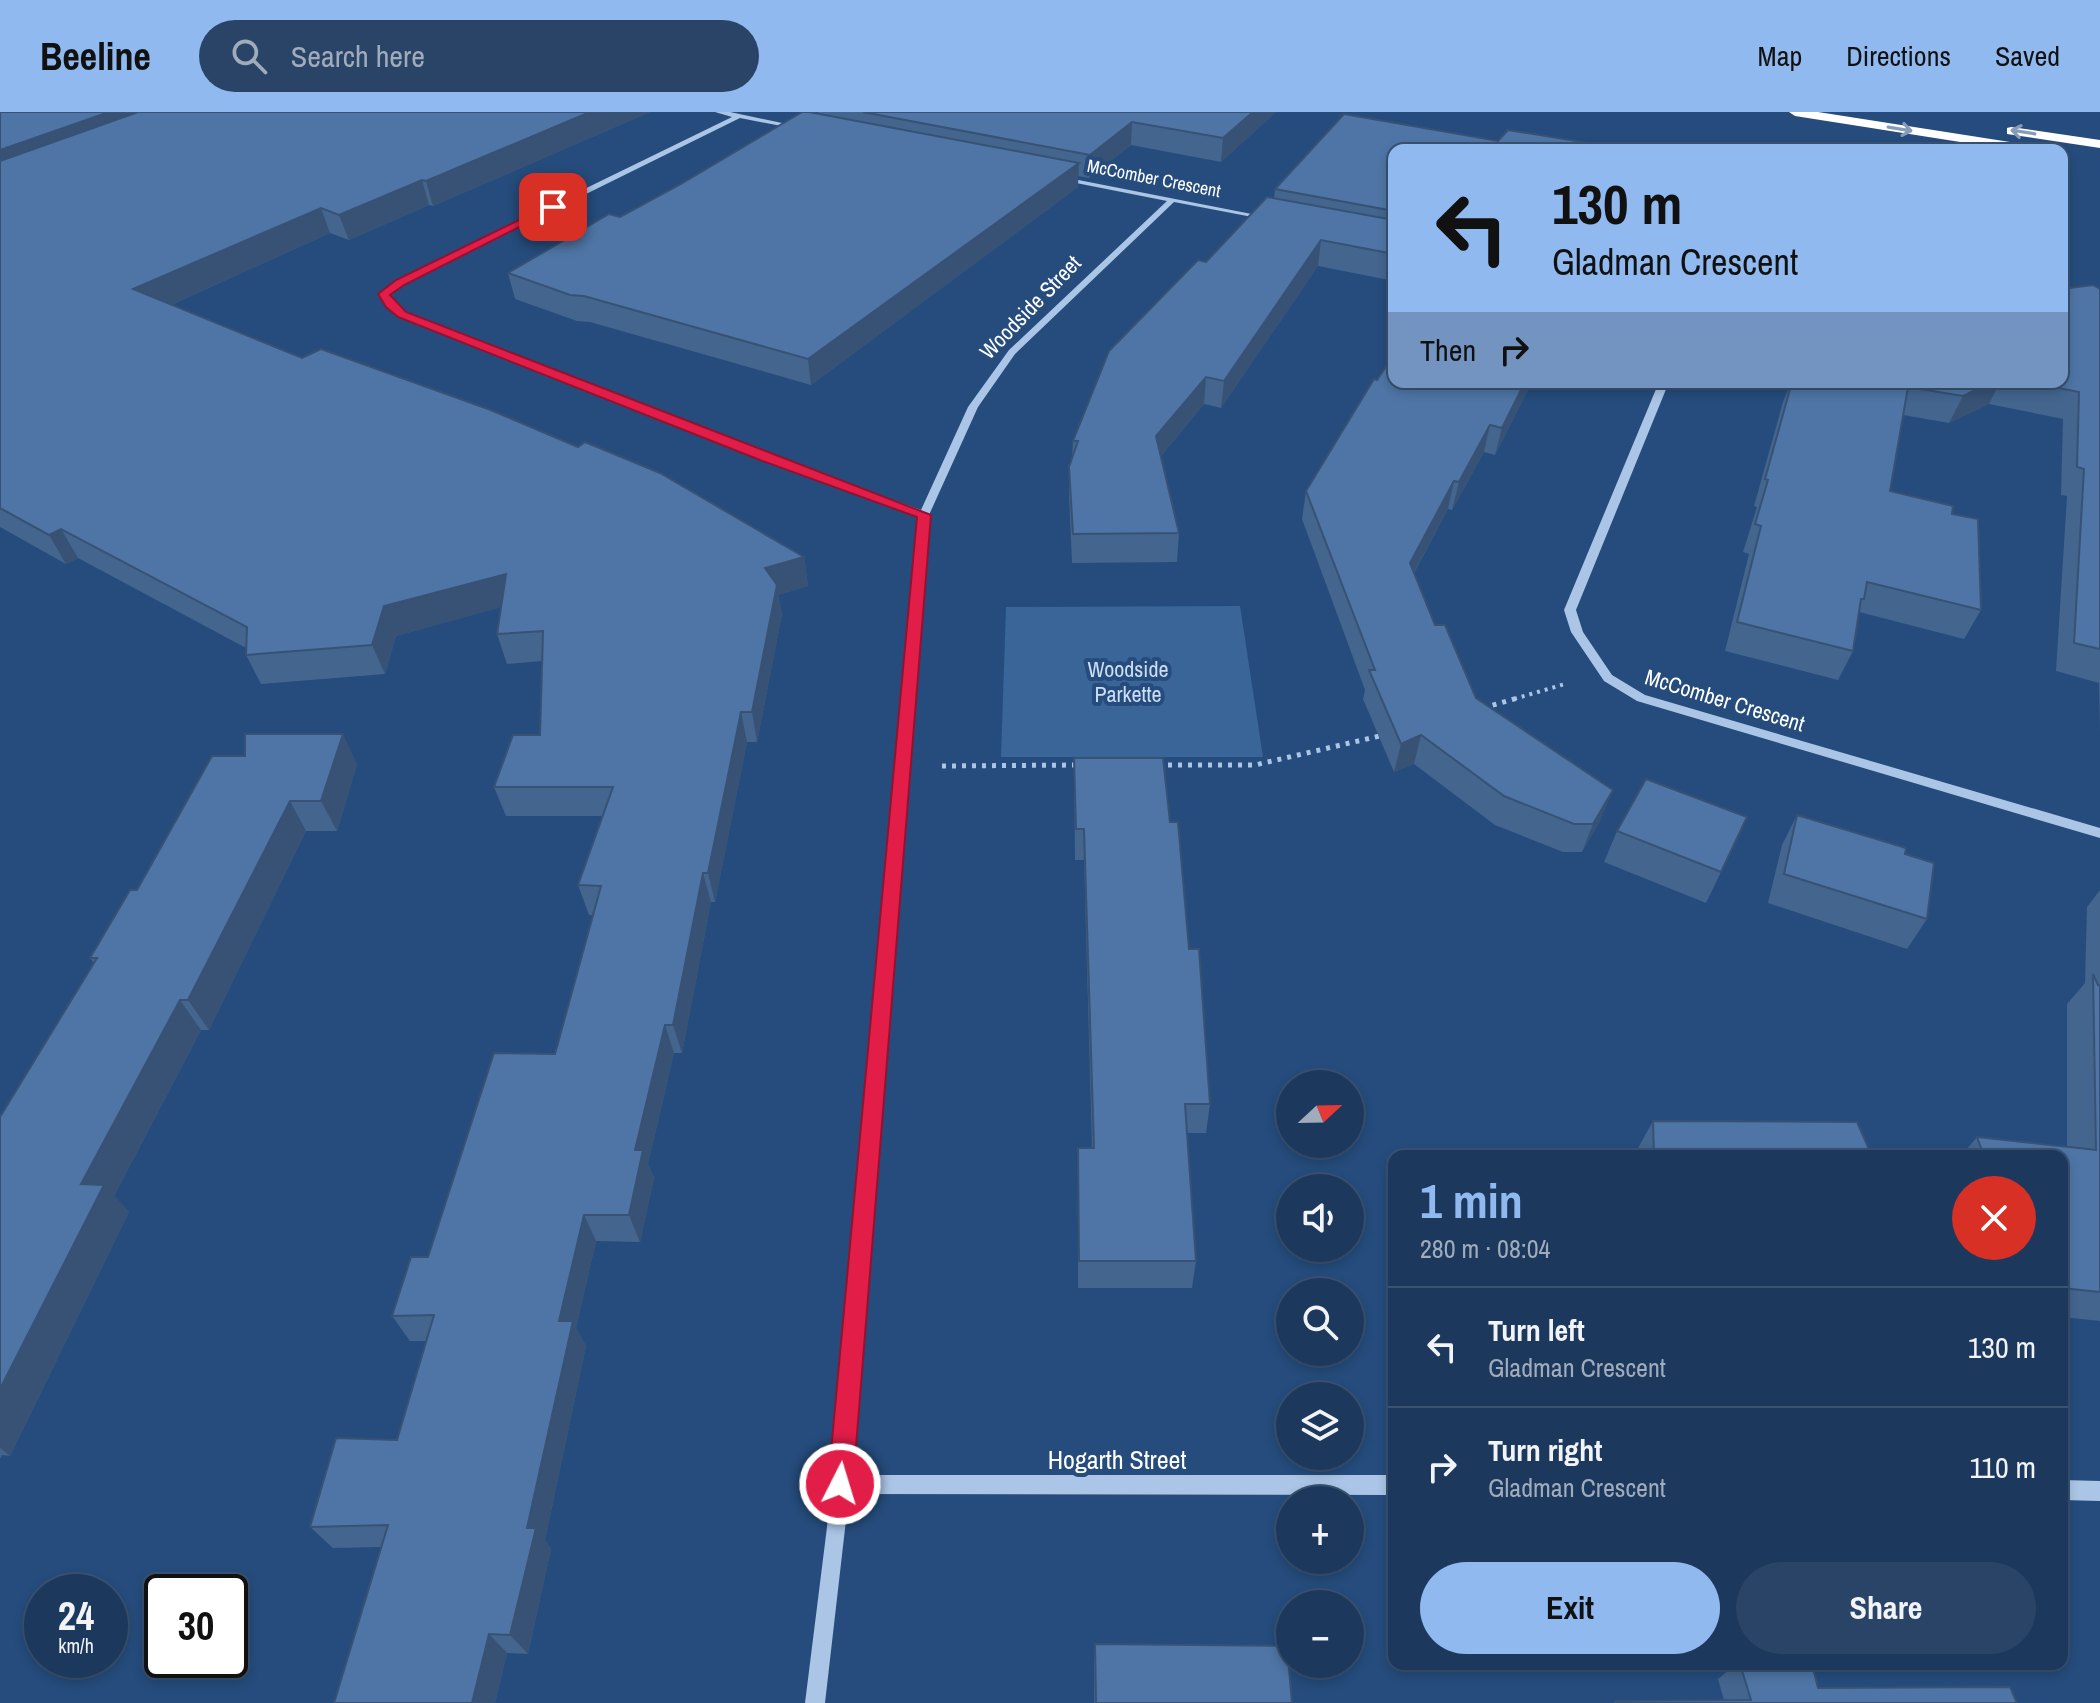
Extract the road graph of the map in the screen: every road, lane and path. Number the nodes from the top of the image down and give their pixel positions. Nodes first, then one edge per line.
1 (719, 112) edge
2 (1795, 112) edge
3 (739, 116) junction
4 (1996, 128) dead end
5 (814, 131) edge
6 (1997, 144) edge
7 (2100, 144) edge
8 (1050, 176) edge
9 (1172, 200) junction
10 (1284, 221) edge
11 (1662, 388) edge
12 (924, 515) junction
13 (1605, 673) junction
14 (1471, 711) edge
15 (1396, 732) edge
16 (1082, 765) edge
17 (1145, 765) edge
18 (902, 766) junction
19 (2100, 833) edge
20 (840, 1484) junction
21 (1388, 1485) edge
22 (2068, 1490) edge
23 (2100, 1491) edge
24 (815, 1703) edge

1 - 3 street
2 -> 6 highway
3 - 5 street
3 - 12 street
7 -> 4 highway
8 - 9 street, McComber Crescent
9 - 10 street, McComber Crescent
9 - 12 street, Woodside Street
11 - 13 street, McComber Crescent
12 - 18 street, Woodside Street
13 - 14 path
13 - 19 street, McComber Crescent
15 - 17 path
16 - 18 path
18 - 20 street, Woodside Street
20 - 21 street, Hogarth Street
20 - 24 street, Woodside Street
22 - 23 street

